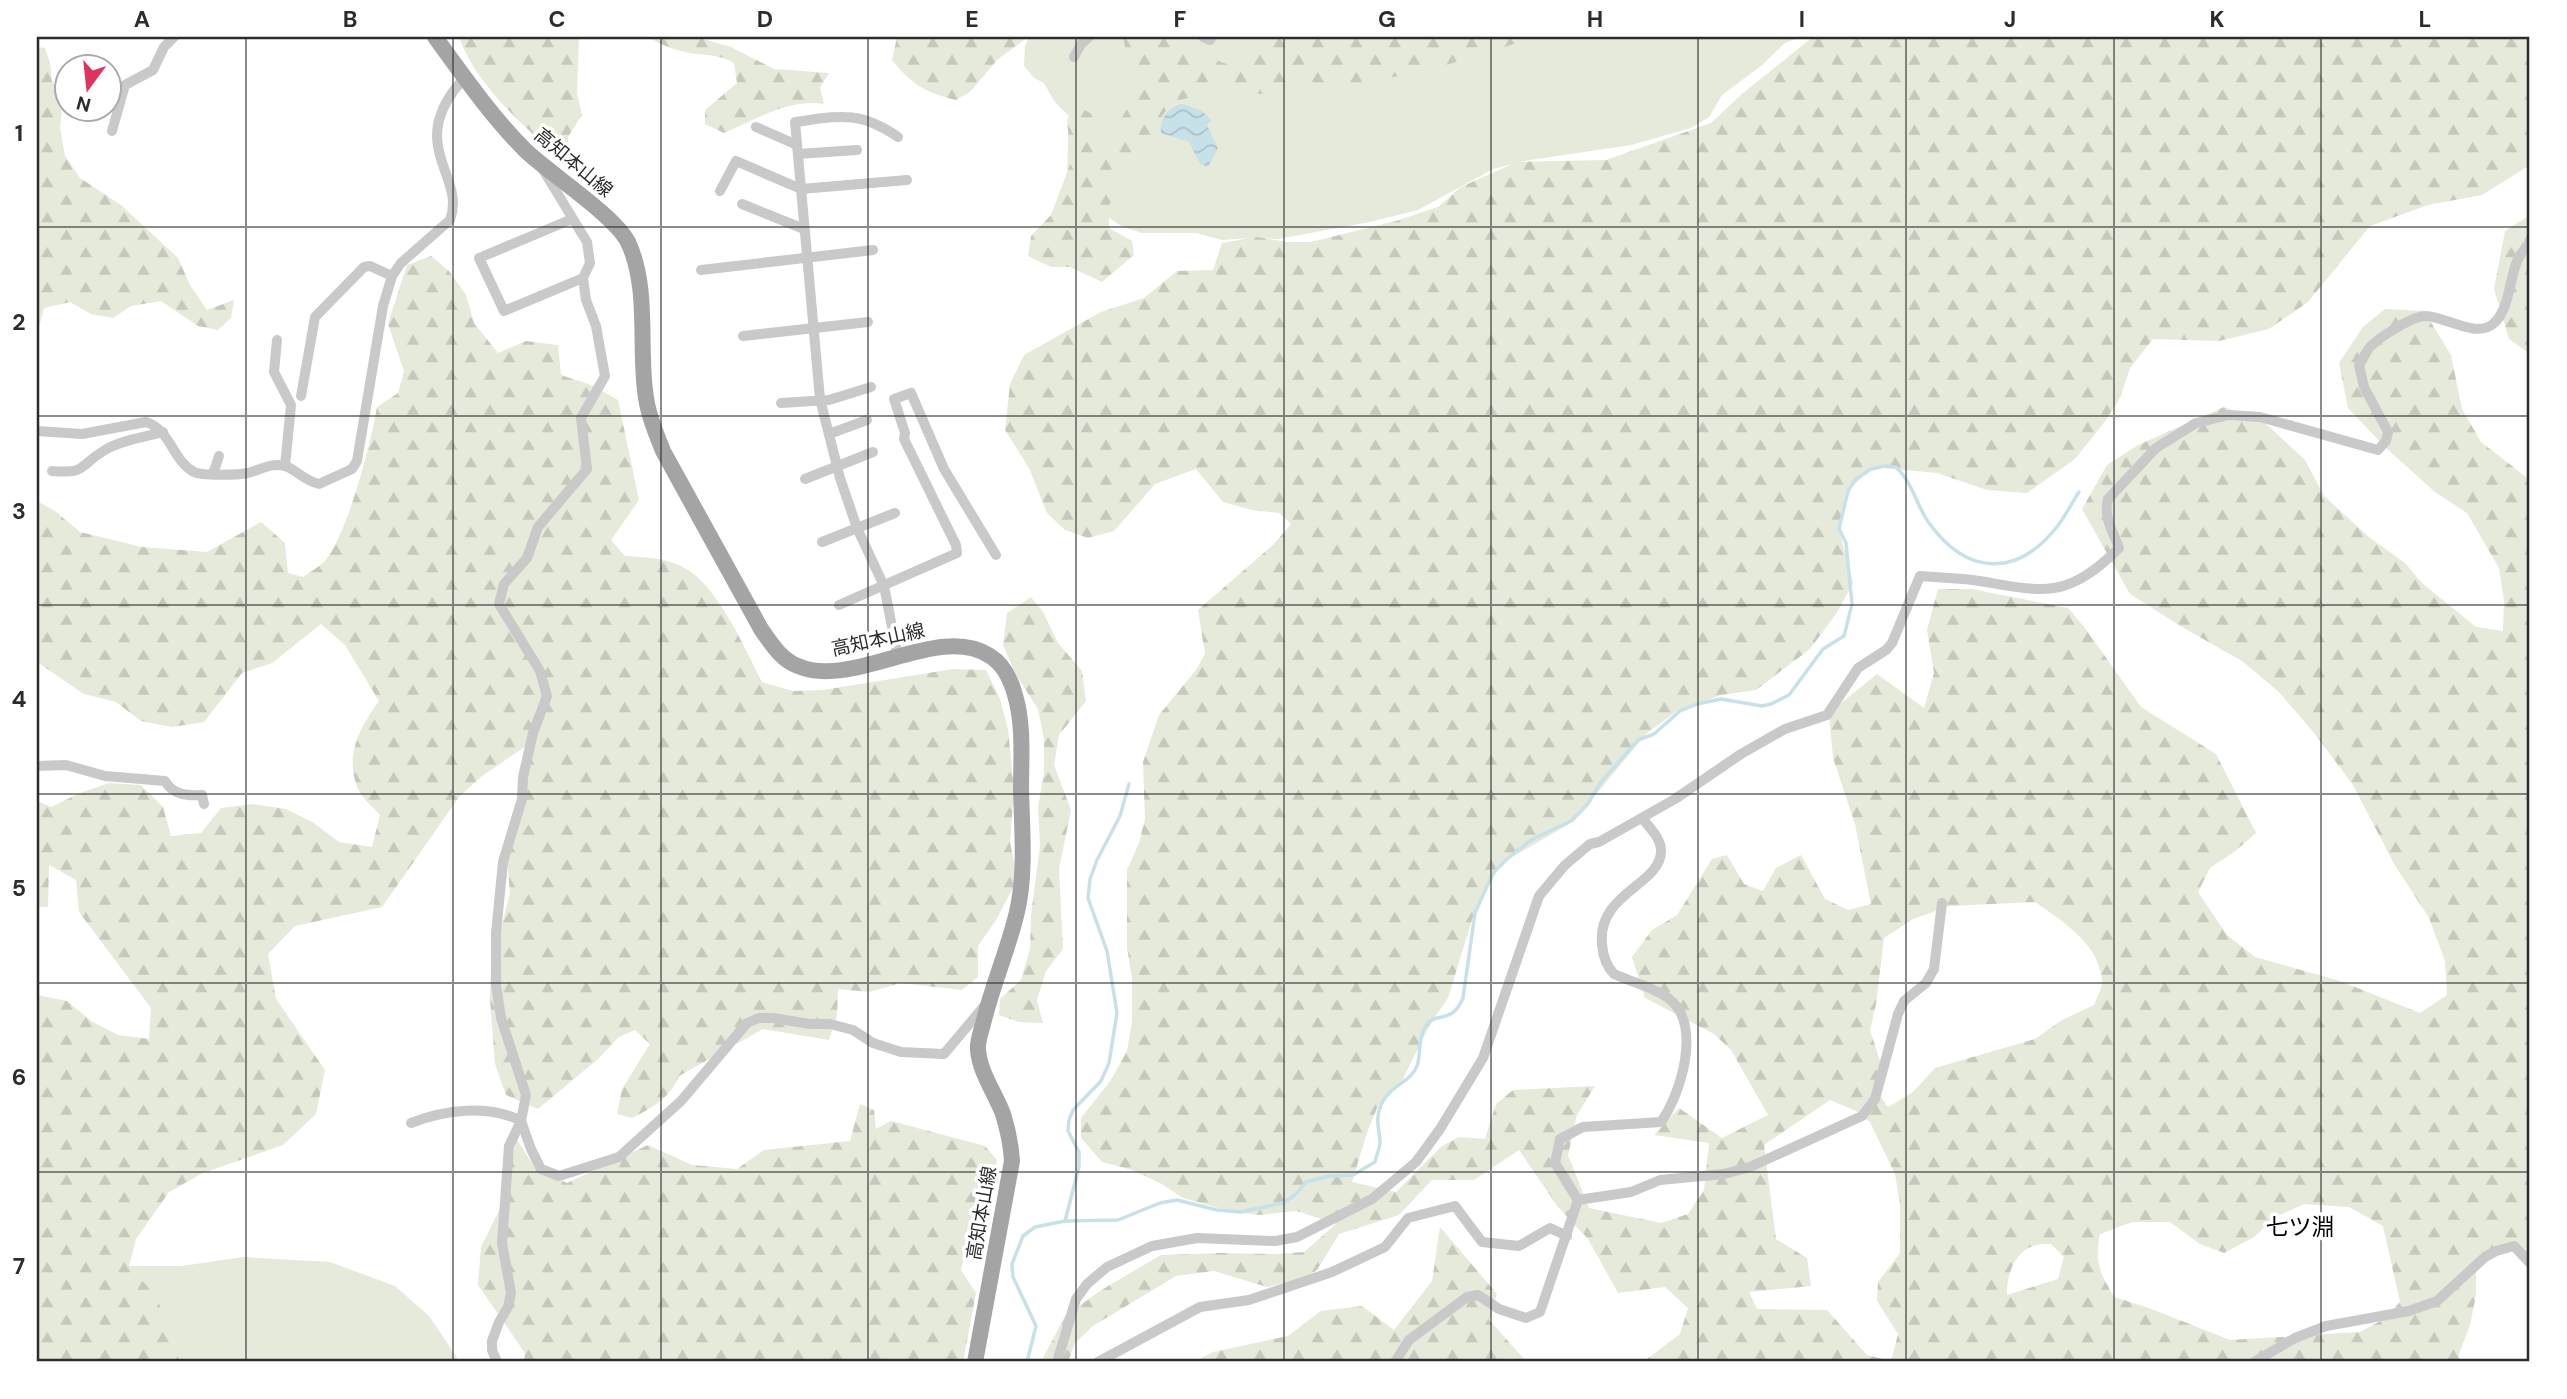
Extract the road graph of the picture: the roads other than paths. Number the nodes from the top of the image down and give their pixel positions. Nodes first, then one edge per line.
1 (174, 37) edge
2 (435, 37) edge
3 (1088, 37) edge
4 (1203, 37) edge
5 (1212, 37) edge
6 (1074, 57) dead end
7 (466, 77) junction
8 (756, 127) dead end
9 (112, 131) dead end
10 (898, 138) dead end
11 (798, 149) junction
12 (858, 150) dead end
13 (537, 161) junction
14 (907, 180) dead end
15 (801, 189) junction
16 (720, 191) dead end
17 (742, 204) dead end
18 (572, 219) junction
19 (804, 229) junction
20 (2530, 242) edge
21 (873, 250) dead end
22 (806, 257) junction
23 (701, 270) dead end
24 (392, 276) junction
25 (583, 278) junction
26 (868, 322) dead end
27 (813, 329) junction
28 (743, 336) dead end
29 (277, 340) dead end
30 (871, 387) dead end
31 (301, 396) dead end
32 (820, 399) junction
33 (781, 403) dead end
34 (867, 420) dead end
35 (37, 431) edge
36 (163, 432) junction
37 (829, 434) junction
38 (873, 452) dead end
39 (219, 456) dead end
40 (285, 466) junction
41 (837, 467) junction
42 (52, 471) dead end
43 (214, 474) junction
44 (805, 479) dead end
45 (895, 513) dead end
46 (858, 528) junction
47 (822, 542) dead end
48 (996, 555) dead end
49 (884, 586) junction
50 (839, 606) dead end
51 (898, 657) junction
52 (37, 766) edge
53 (204, 804) dead end
54 (1642, 818) junction
55 (1942, 903) dead end
56 (989, 1001) junction
57 (521, 1121) junction
58 (411, 1123) dead end
59 (1578, 1200) junction
60 (1567, 1236) junction
61 (2530, 1263) edge
62 (498, 1362) edge
63 (975, 1362) edge
64 (1057, 1362) edge
65 (1098, 1362) edge
66 (1395, 1362) edge
67 (2254, 1362) edge

1 - 9 street
2 - 7 main road, 高知本山線
3 - 6 street
4 - 5 street
7 - 13 main road, 高知本山線
7 - 24 street
8 - 11 street
10 - 11 street
11 - 12 street
11 - 15 street
13 - 18 street
13 - 51 main road, 高知本山線
14 - 15 street
15 - 16 street
15 - 19 street
17 - 19 street
18 - 25 street
18 - 25 street
19 - 22 street
20 - 54 street
21 - 22 street
22 - 23 street
22 - 27 street
24 - 31 street
24 - 40 street
25 - 57 street
26 - 27 street
27 - 28 street
27 - 32 street
29 - 40 street
30 - 32 street
32 - 33 street
32 - 37 street
34 - 37 street
35 - 36 street
36 - 42 street
36 - 43 street
37 - 41 street
38 - 41 street
39 - 43 street
40 - 43 street
41 - 44 street
41 - 46 street
45 - 46 street
46 - 47 street
46 - 49 street
48 - 49 street
49 - 50 street
49 - 51 street
51 - 56 main road, 高知本山線
52 - 53 street
54 - 59 street
54 - 64 street
55 - 59 street
56 - 57 street
56 - 63 main road, 高知本山線
57 - 58 street
57 - 62 street
59 - 60 street
60 - 65 street
60 - 66 street
61 - 67 street

